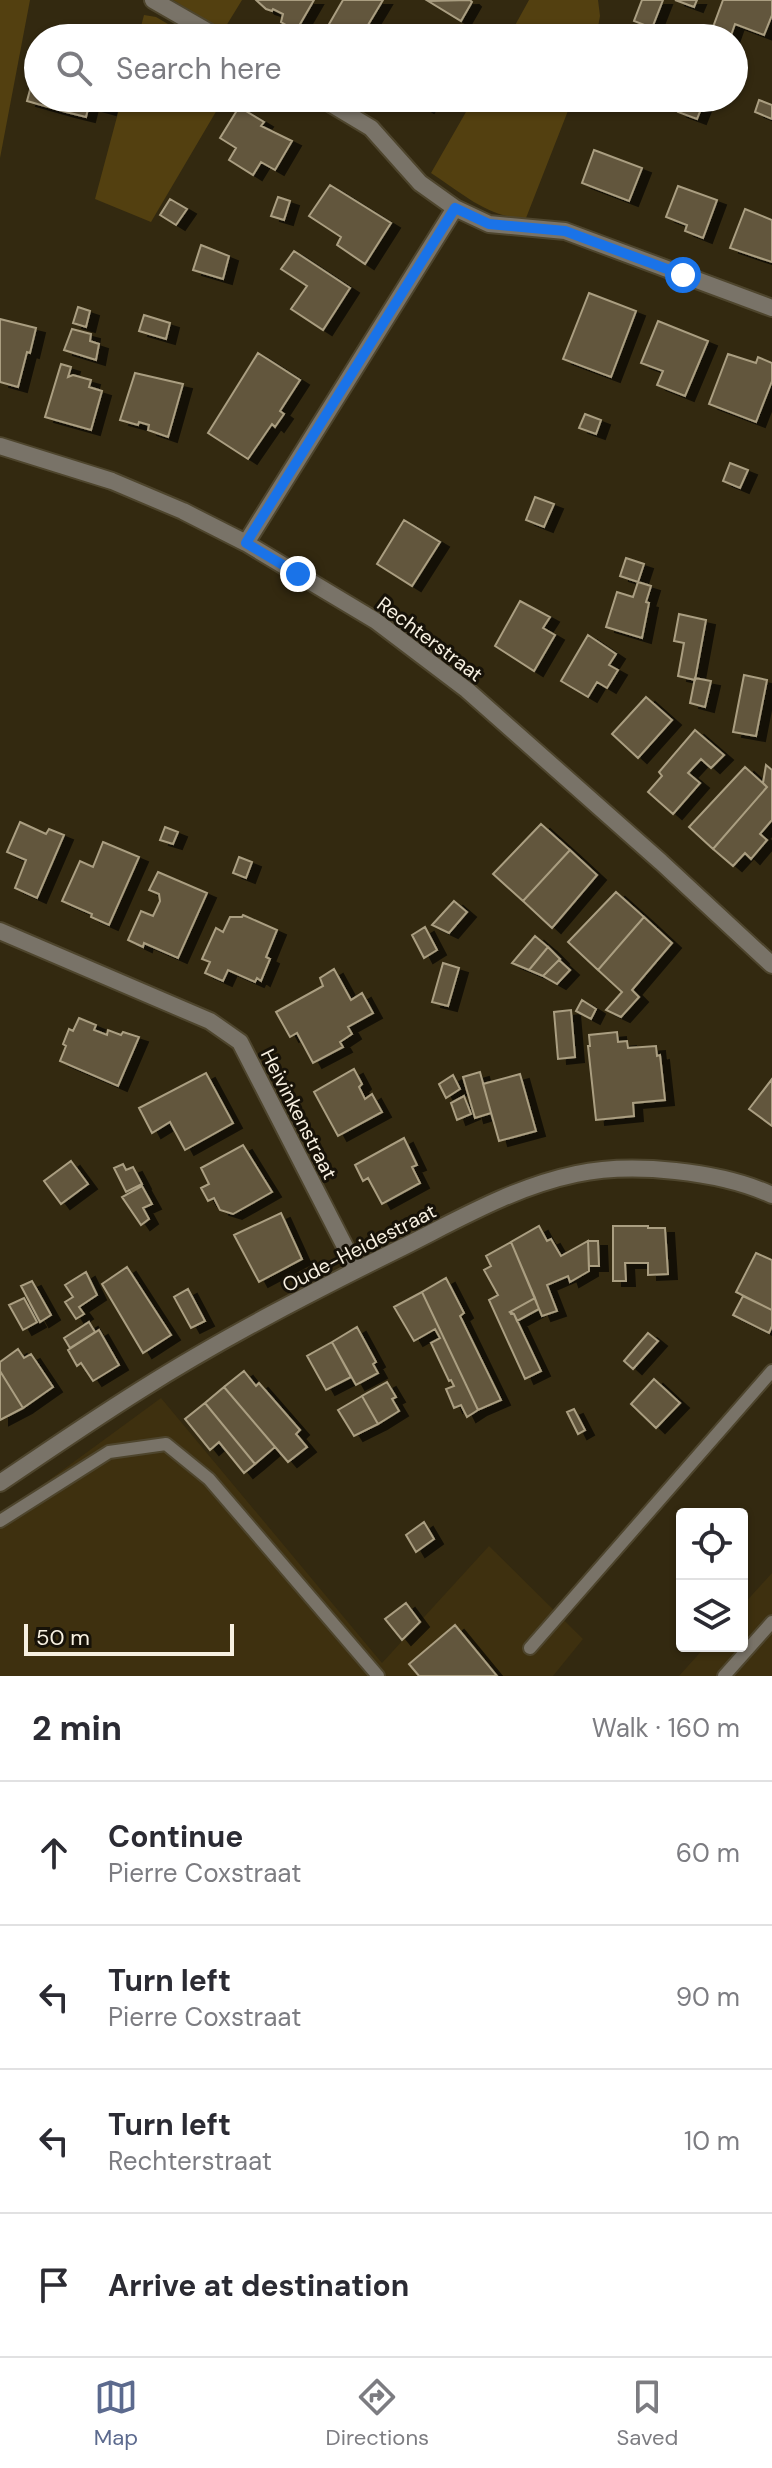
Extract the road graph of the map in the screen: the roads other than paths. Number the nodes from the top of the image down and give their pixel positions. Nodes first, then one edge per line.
1 (153, 0) edge
2 (195, 24) edge
3 (344, 112) edge
4 (455, 208) junction
5 (772, 308) edge
6 (0, 446) edge
7 (246, 543) junction
8 (0, 931) edge
9 (772, 965) edge
10 (772, 1195) edge
11 (357, 1270) junction
12 (772, 1371) edge
13 (0, 1483) edge
14 (0, 1521) edge
15 (772, 1622) edge
16 (530, 1648) dead end
17 (378, 1676) edge
18 (724, 1676) edge

1 - 2 street
3 - 4 street
4 - 5 street
4 - 7 street
6 - 7 street, Rechterstraat
7 - 9 street, Rechterstraat
8 - 11 street, Heivinkenstraat
10 - 11 street, Oude-Heidestraat
11 - 13 street, Oude-Heidestraat
12 - 16 lane
14 - 17 lane
15 - 18 lane

